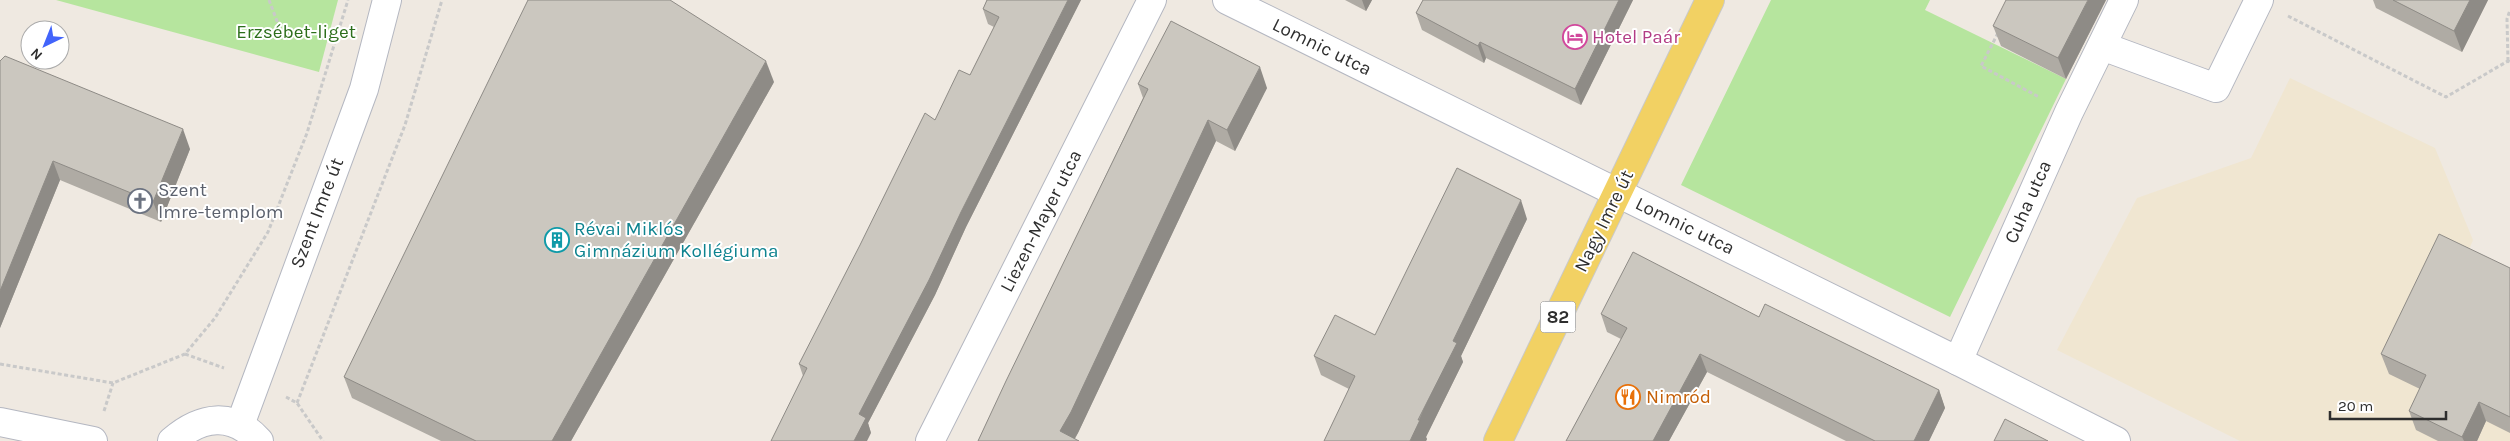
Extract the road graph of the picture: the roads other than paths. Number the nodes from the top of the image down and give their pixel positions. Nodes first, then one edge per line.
1 (387, 0) edge
2 (1152, 0) edge
3 (1227, 0) edge
4 (1710, 0) edge
5 (2124, 0) edge
6 (2258, 1) edge
7 (2102, 46) junction
8 (1618, 192) junction
9 (1958, 361) junction
10 (0, 422) edge
11 (249, 433) edge
12 (93, 441) edge
13 (172, 441) edge
14 (930, 441) edge
15 (1498, 441) edge
16 (2116, 441) edge

1 - 11 street, Szent Imre út
2 - 14 street, Liezen-Mayer utca
3 - 8 street, Lomnic utca
4 - 8 main road, Nagy Imre út / 82
5 - 7 street, Cuha utca
6 - 7 street
7 - 9 street, Cuha utca
8 - 9 street, Lomnic utca
8 - 15 main road, Nagy Imre út / 82
9 - 16 street, Lomnic utca
10 - 12 street
11 - 13 street, Szent Imre út

